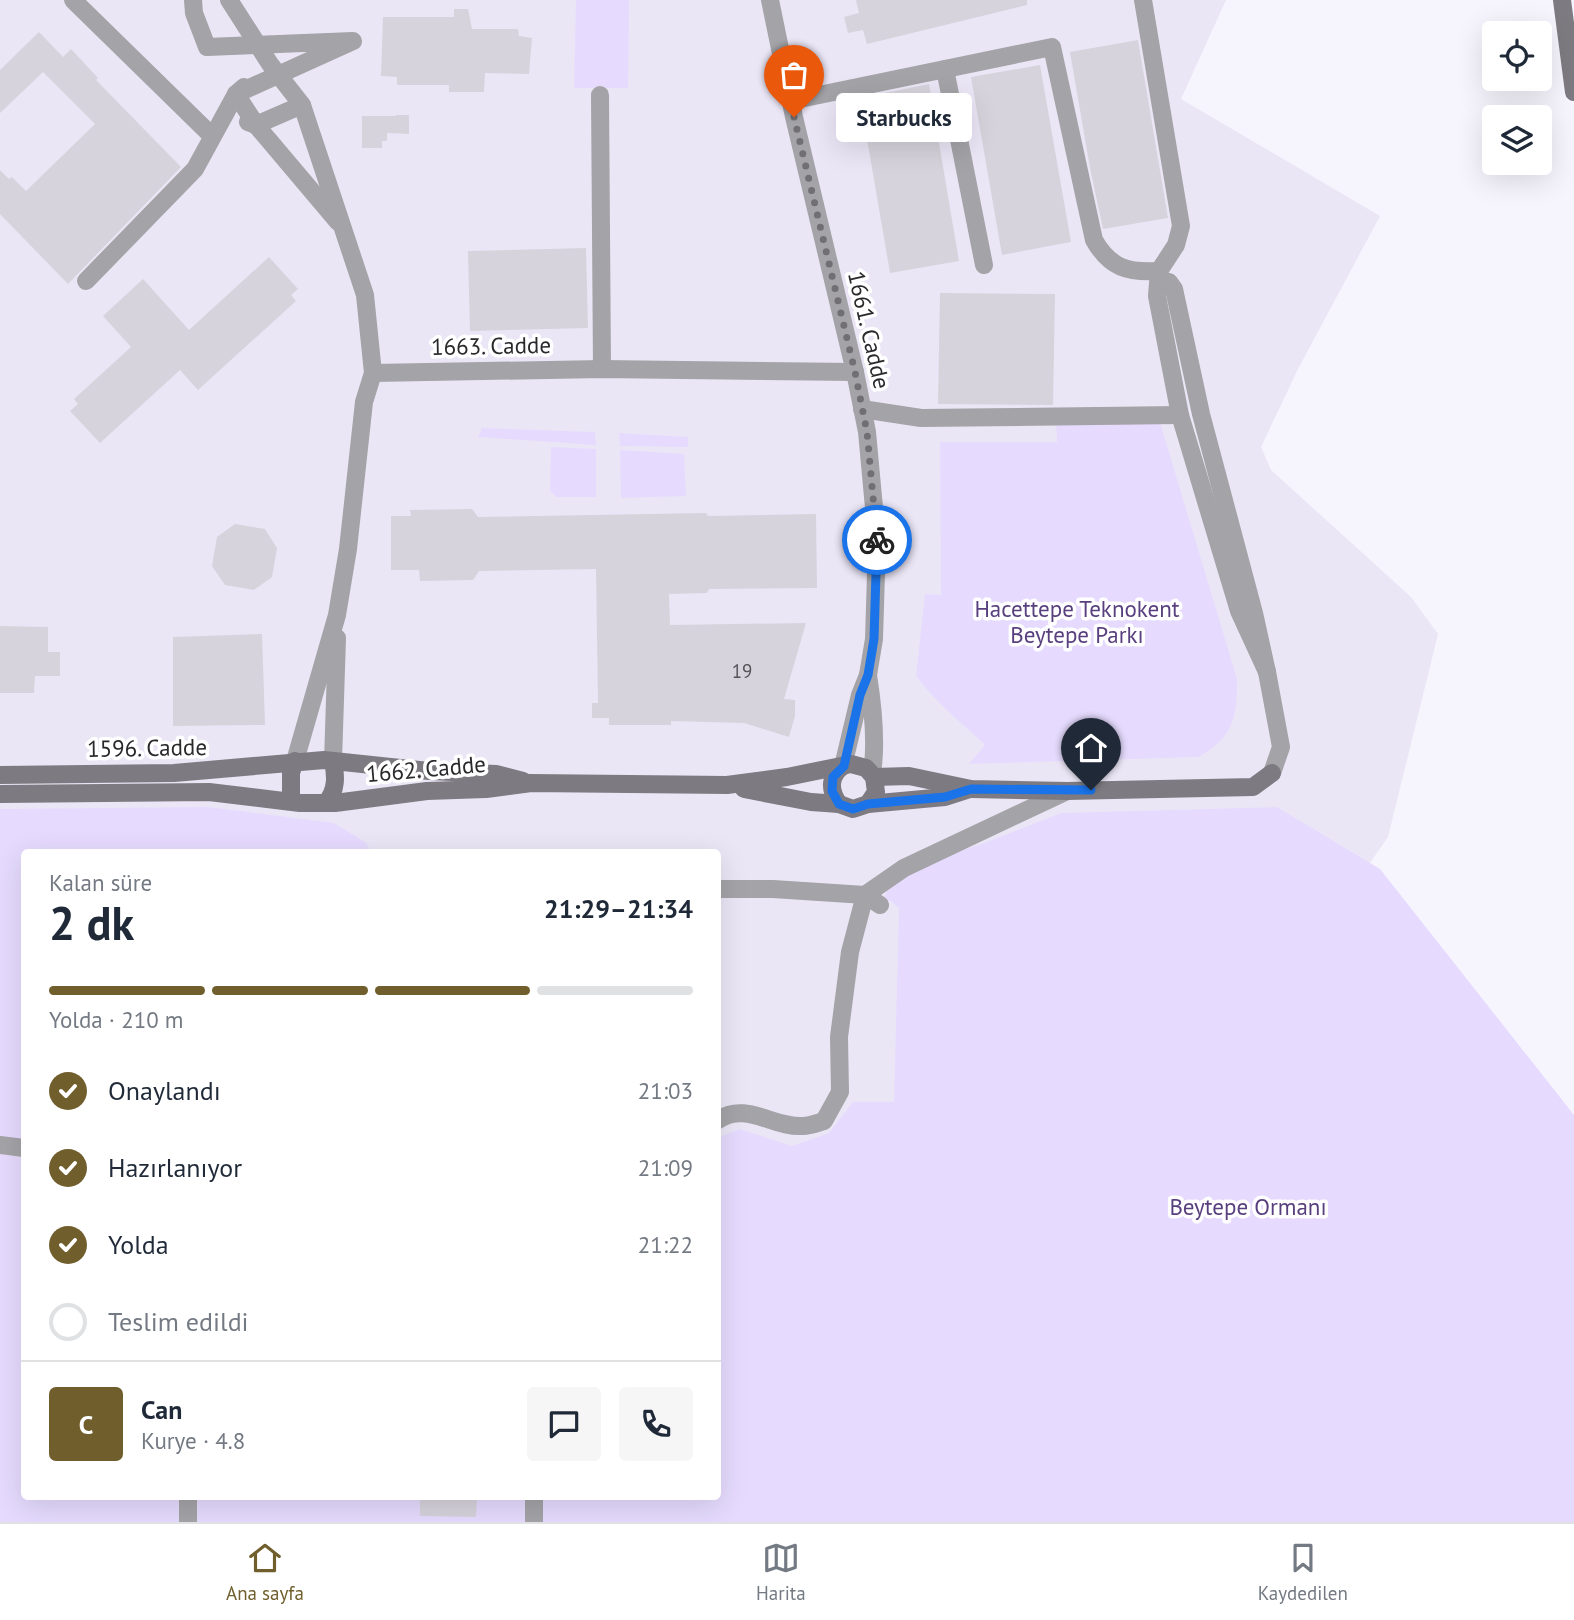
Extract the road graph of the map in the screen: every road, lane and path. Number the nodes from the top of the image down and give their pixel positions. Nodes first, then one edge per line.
1 (73, 0) edge
2 (193, 0) edge
3 (229, 0) edge
4 (770, 0) edge
5 (1143, 0) edge
6 (1563, 0) edge
7 (270, 65) junction
8 (945, 69) junction
9 (1574, 92) edge
10 (236, 94) junction
11 (600, 95) dead end
12 (790, 101) junction
13 (302, 105) junction
14 (225, 114) junction
15 (256, 125) junction
16 (212, 136) junction
17 (345, 230) junction
18 (984, 265) dead end
19 (1159, 276) junction
20 (86, 281) dead end
21 (602, 369) junction
22 (855, 372) junction
23 (373, 373) junction
24 (862, 409) junction
25 (1180, 415) junction
26 (337, 615) junction
27 (1267, 672) junction
28 (868, 675) junction
29 (295, 761) junction
30 (333, 761) junction
31 (844, 766) junction
32 (0, 775) edge
33 (873, 775) junction
34 (531, 783) junction
35 (727, 785) junction
36 (971, 789) junction
37 (1067, 791) junction
38 (0, 794) edge
39 (291, 802) junction
40 (326, 803) junction
41 (839, 804) junction
42 (868, 804) junction
43 (721, 889) edge
44 (872, 900) junction
45 (721, 1118) edge
46 (0, 1144) edge
47 (21, 1148) edge
48 (188, 1500) edge
49 (534, 1500) edge
50 (188, 1522) edge
51 (534, 1522) edge

1 - 16 street
2 - 10 street
3 - 7 street
4 - 12 street, 1661. Cadde
5 - 19 street
6 - 9 street
7 - 10 street
7 - 13 street
8 - 12 street
8 - 18 street
8 - 19 street
10 - 14 street
10 - 15 street
11 - 21 street
12 - 22 street, 1661. Cadde
13 - 15 street
13 - 17 street
14 - 15 street
14 - 16 street
15 - 17 street
16 - 20 street
17 - 23 street
19 - 25 street
19 - 27 street
21 - 22 street, 1663. Cadde
21 - 23 street, 1663. Cadde
22 - 24 street, 1661. Cadde
23 - 26 street
24 - 25 street
24 - 28 street, 1661. Cadde
25 - 27 street
26 - 29 street
26 - 30 street
27 - 37 street, 1662. Cadde
28 - 31 street, 1661. Cadde
28 - 33 street, 1661. Cadde
29 - 30 street, 1662. Cadde
29 - 32 street, 1596. Cadde
29 - 39 street
30 - 34 street, 1662. Cadde
30 - 40 street
31 - 33 street, 1662. Cadde
31 - 35 street, 1662. Cadde
31 - 41 street
33 - 36 street, 1662. Cadde
33 - 42 street
34 - 35 street, 1662. Cadde
34 - 40 street, 1662. Cadde
35 - 41 street, 1662. Cadde
36 - 37 street, 1662. Cadde
36 - 42 street, 1662. Cadde
37 - 44 street
38 - 39 street, 1596. Cadde
39 - 40 street, 1662. Cadde
41 - 42 street, 1662. Cadde
43 - 44 street
44 - 45 street
46 - 47 street
48 - 50 street
49 - 51 street

